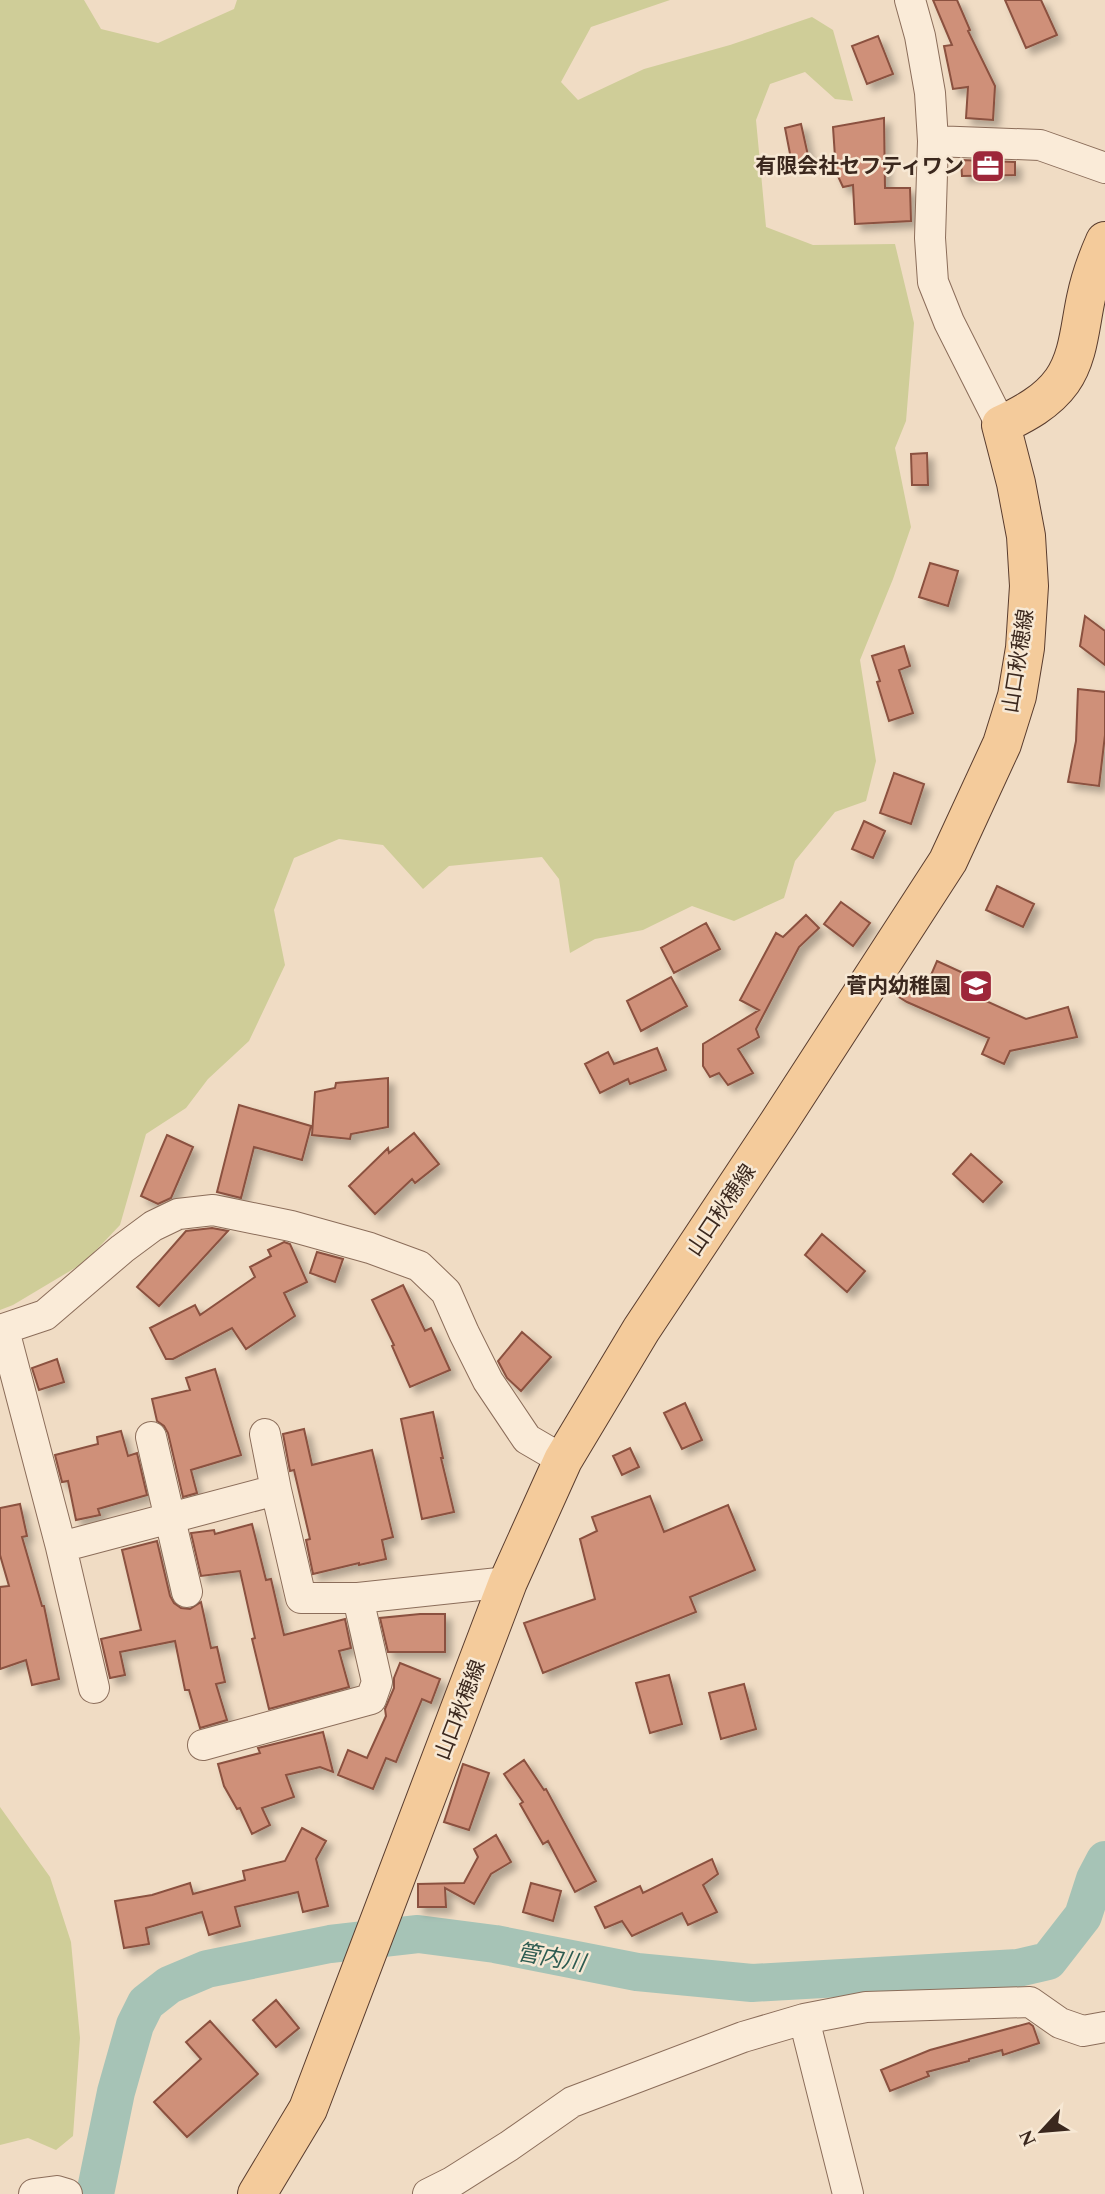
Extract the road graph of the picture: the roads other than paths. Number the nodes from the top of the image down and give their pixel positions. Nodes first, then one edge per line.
1 (910, 0) edge
2 (933, 141) junction
3 (1105, 168) edge
4 (1105, 241) edge
5 (1001, 425) junction
6 (2, 1330) edge
7 (265, 1434) dead end
8 (151, 1437) dead end
9 (563, 1460) junction
10 (276, 1490) junction
11 (169, 1518) junction
12 (61, 1547) junction
13 (508, 1582) junction
14 (187, 1592) dead end
15 (358, 1598) junction
16 (94, 1688) dead end
17 (203, 1745) dead end
18 (804, 2019) junction
19 (1105, 2027) edge
20 (34, 2194) edge
21 (67, 2194) edge
22 (257, 2194) edge
23 (428, 2194) edge
24 (848, 2194) edge

1 - 2 street
2 - 3 street
2 - 5 street
4 - 5 main road
5 - 9 main road, 山口秋穂線
6 - 9 street
6 - 12 street
7 - 10 street
8 - 11 street
9 - 13 main road, 山口秋穂線
10 - 11 street
10 - 15 street
11 - 12 street
11 - 14 street
12 - 16 street
13 - 15 street
13 - 22 main road, 山口秋穂線
15 - 17 street
18 - 19 street
18 - 23 street
18 - 24 street
20 - 21 street

